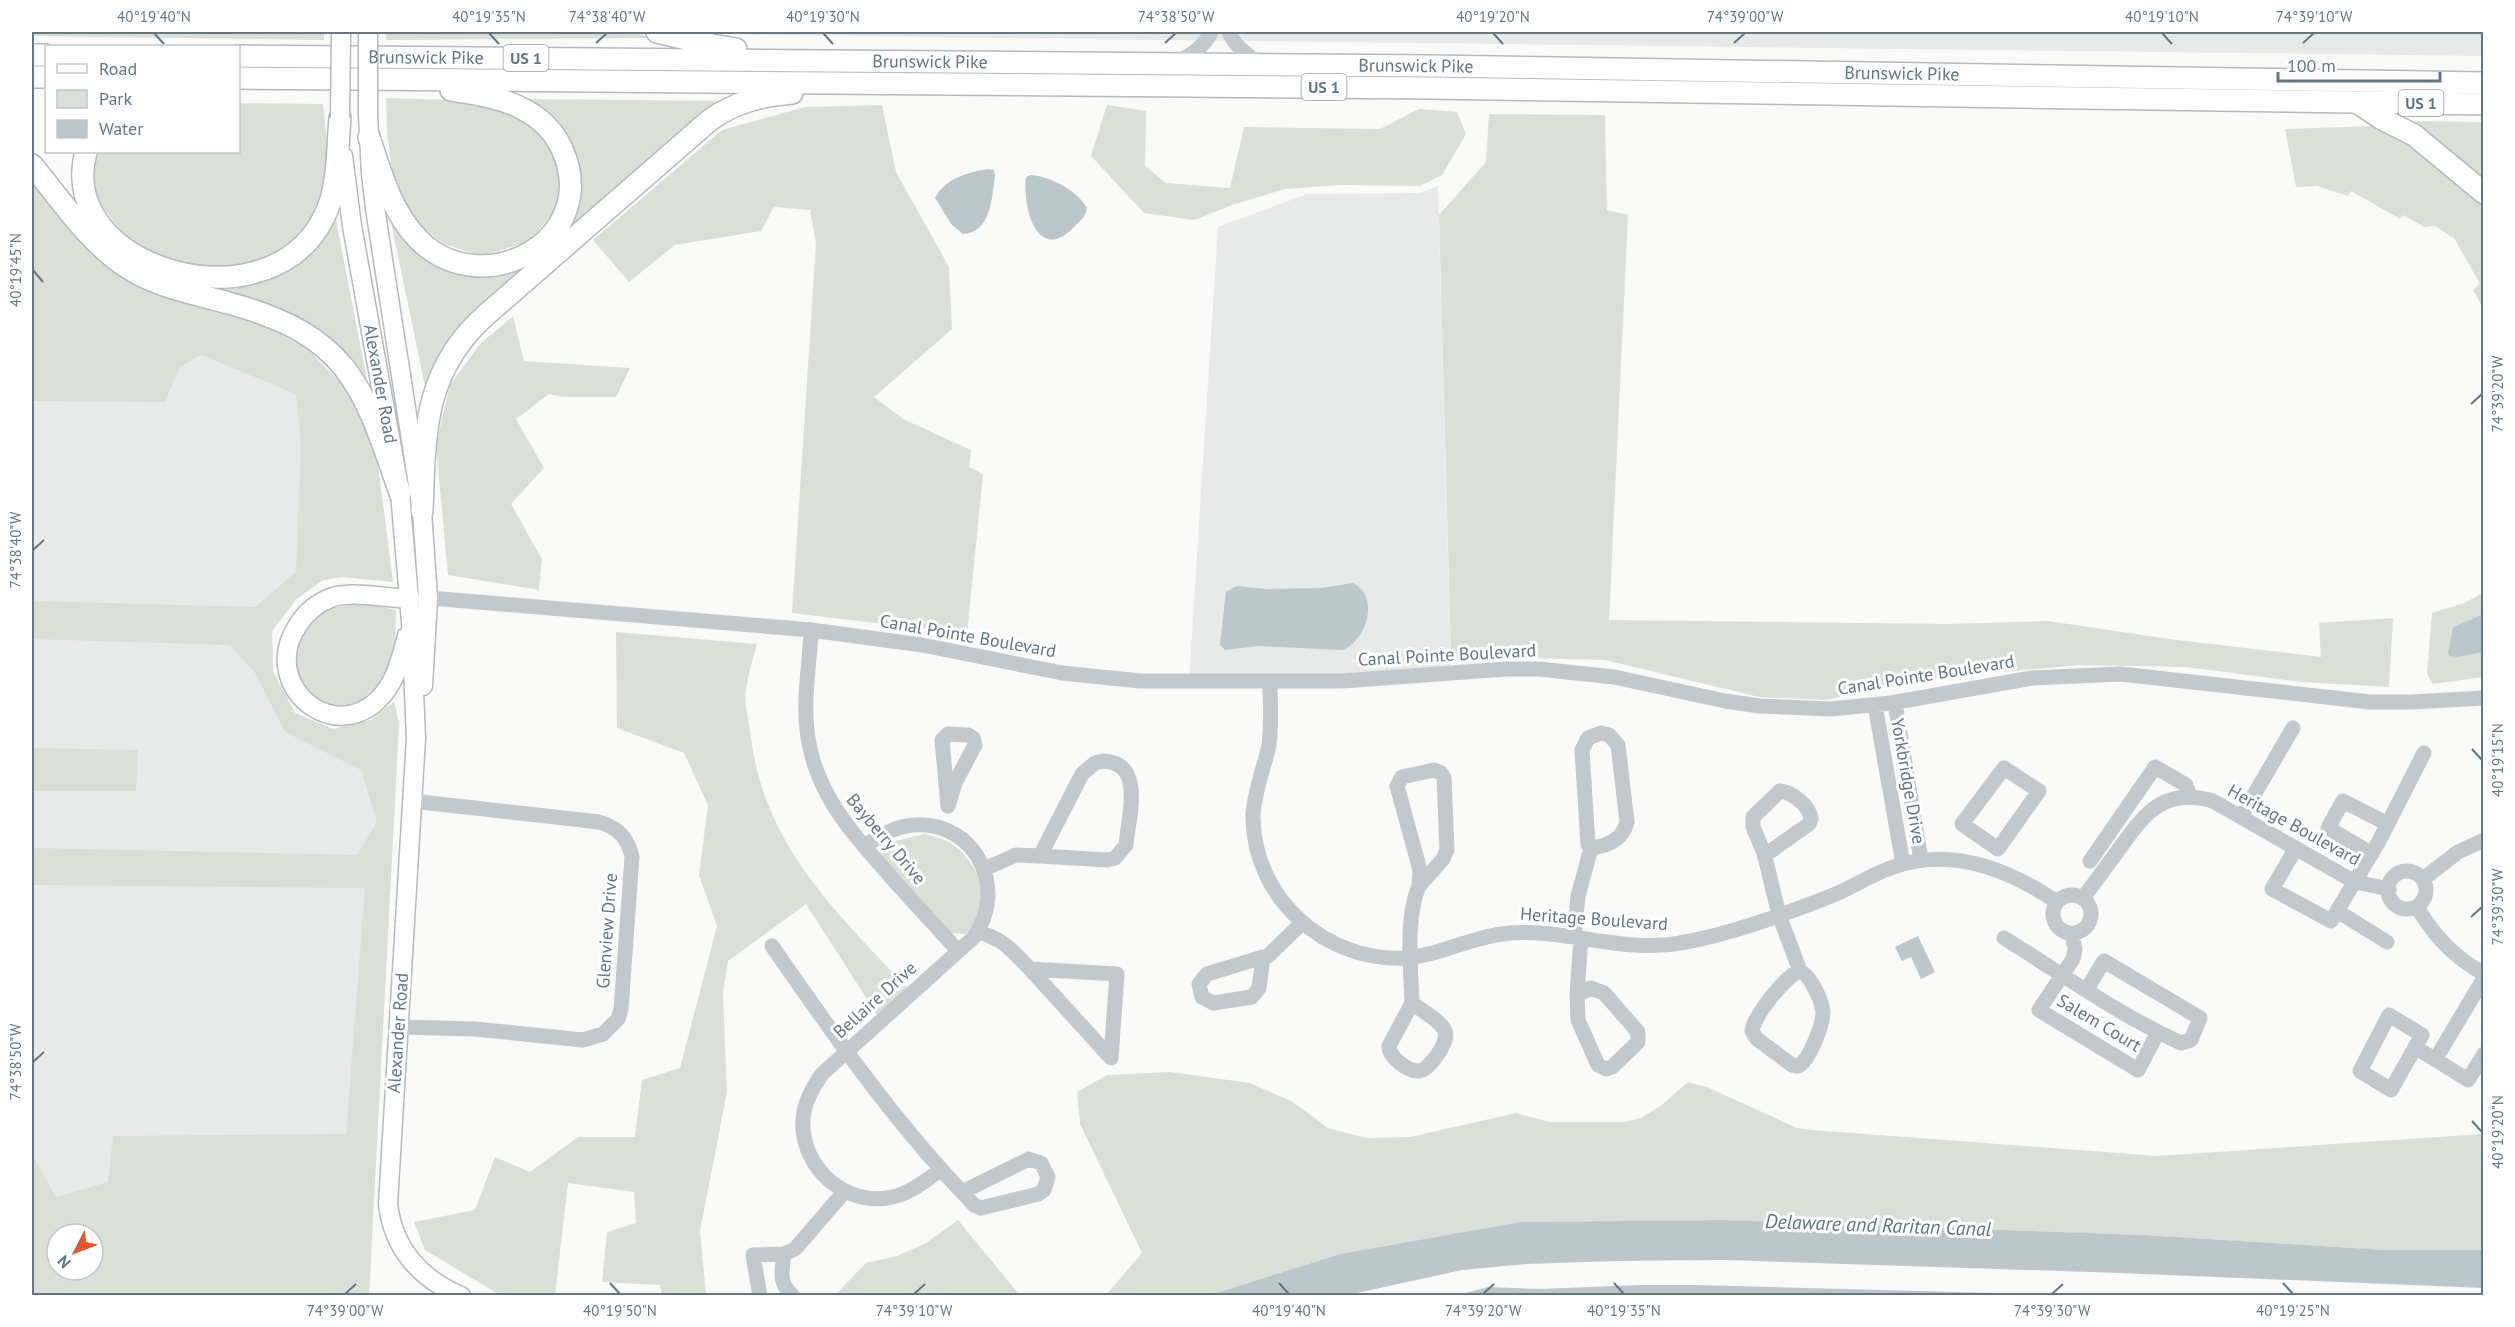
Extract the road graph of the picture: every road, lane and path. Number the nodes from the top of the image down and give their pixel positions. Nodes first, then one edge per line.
1 (341, 32) edge
2 (368, 32) edge
3 (657, 32) edge
4 (1211, 32) edge
5 (1229, 32) edge
6 (240, 56) edge
7 (813, 60) junction
8 (1174, 64) junction
9 (1261, 65) junction
10 (242, 79) edge
11 (388, 80) junction
12 (879, 82) junction
13 (2484, 83) edge
14 (2358, 102) junction
15 (2484, 104) edge
16 (340, 118) junction
17 (369, 137) junction
18 (86, 153) edge
19 (32, 165) edge
20 (2484, 193) edge
21 (400, 493) junction
22 (422, 512) junction
23 (419, 598) junction
24 (411, 622) junction
25 (811, 630) junction
26 (1270, 681) junction
27 (2484, 698) edge
28 (1895, 703) junction
29 (1875, 705) junction
30 (2293, 728) dead end
31 (416, 738) junction
32 (2424, 753) dead end
33 (2190, 797) junction
34 (412, 801) junction
35 (948, 806) dead end
36 (2241, 816) junction
37 (2388, 824) junction
38 (941, 828) junction
39 (2484, 840) edge
40 (864, 846) junction
41 (1591, 848) junction
42 (2296, 848) junction
43 (1998, 849) junction
44 (1764, 853) dead end
45 (2372, 854) junction
46 (1040, 856) junction
47 (1921, 860) junction
48 (2090, 861) dead end
49 (1903, 864) junction
50 (1993, 867) junction
51 (984, 869) junction
52 (2423, 879) junction
53 (2355, 882) junction
54 (1419, 886) junction
55 (2388, 889) junction
56 (2084, 898) junction
57 (2057, 902) junction
58 (2417, 907) junction
59 (2337, 911) junction
60 (1779, 915) junction
61 (1302, 923) junction
62 (977, 932) junction
63 (2072, 933) junction
64 (1578, 938) junction
65 (2004, 938) dead end
66 (2387, 942) dead end
67 (772, 946) dead end
68 (958, 951) junction
69 (1263, 957) dead end
70 (1410, 958) junction
71 (1030, 969) junction
72 (2482, 971) edge
73 (1800, 972) junction
74 (2061, 974) junction
75 (2087, 989) junction
76 (1577, 995) junction
77 (1412, 1003) dead end
78 (398, 1028) junction
79 (2158, 1032) junction
80 (2415, 1047) junction
81 (846, 1052) junction
82 (2484, 1054) edge
83 (2435, 1060) junction
84 (940, 1170) junction
85 (845, 1191) junction
86 (962, 1192) junction
87 (784, 1254) junction
88 (461, 1296) edge
89 (760, 1296) edge
90 (793, 1296) edge

1 - 16 main road, Alexander Road, bridge
2 - 17 main road, Alexander Road, bridge
3 - 7 highway
4 - 8 street
5 - 9 street
6 - 7 highway, Brunswick Pike / US 1
7 - 8 highway, Brunswick Pike / US 1
8 - 9 highway, Brunswick Pike / US 1
9 - 13 highway, Brunswick Pike / US 1
10 - 11 highway, Brunswick Pike / US 1
11 - 12 highway, Brunswick Pike / US 1
11 - 17 highway
12 - 14 highway, Brunswick Pike / US 1
12 - 22 highway
14 - 15 highway, Brunswick Pike / US 1
14 - 20 highway
16 - 18 highway
16 - 21 main road, Alexander Road
17 - 22 main road, Alexander Road
19 - 21 highway
21 - 23 main road, Alexander Road
22 - 23 main road, Alexander Road
23 - 24 main road, Alexander Road
23 - 24 main road
23 - 25 street, Canal Pointe Boulevard
23 - 31 main road, Alexander Road
24 - 31 main road, Alexander Road
25 - 26 street, Canal Pointe Boulevard
25 - 40 street, Bayberry Drive
26 - 29 street, Canal Pointe Boulevard
26 - 61 street, Heritage Boulevard
27 - 28 street, Canal Pointe Boulevard
28 - 29 street, Canal Pointe Boulevard
28 - 47 street, Yorkbridge Drive
29 - 49 street, Yorkbridge Drive
30 - 36 street
31 - 34 main road, Alexander Road
32 - 37 street
33 - 36 street, Heritage Boulevard
33 - 48 street
33 - 56 street, Heritage Boulevard
34 - 78 main road, Alexander Road
34 - 78 street, Glenview Drive
35 - 38 street
36 - 42 street, Heritage Boulevard
37 - 45 street
37 - 45 street
38 - 40 street, Bellaire Drive
38 - 51 street, Bellaire Drive
39 - 52 street
40 - 68 street, Bayberry Drive
41 - 41 street
41 - 64 street
42 - 53 street, Heritage Boulevard
42 - 59 street
43 - 43 street
43 - 50 street
44 - 60 street
45 - 53 street
46 - 46 street
46 - 51 street
47 - 49 street, Heritage Boulevard
47 - 50 street, Heritage Boulevard
49 - 60 street, Heritage Boulevard
50 - 57 street, Heritage Boulevard
51 - 62 street, Bellaire Drive
52 - 55 street
52 - 58 street
53 - 55 street, Heritage Boulevard
53 - 59 street
54 - 54 street
54 - 70 street
55 - 58 street
56 - 57 street
56 - 63 street
57 - 63 street
58 - 72 street
59 - 66 street
60 - 64 street, Heritage Boulevard
60 - 73 street
61 - 69 street
61 - 70 street, Heritage Boulevard
62 - 68 street, Bellaire Drive
62 - 71 street
63 - 74 street, Salem Court
64 - 70 street, Heritage Boulevard
64 - 76 street
65 - 74 street, Salem Court
67 - 81 street
68 - 81 street, Bellaire Drive
70 - 77 street
71 - 71 street
72 - 83 street
73 - 73 street
74 - 75 street, Salem Court
74 - 79 street, Salem Court
75 - 79 street, Salem Court
75 - 79 street, Salem Court
76 - 76 street
78 - 88 main road, Alexander Road
80 - 80 street
80 - 83 street
81 - 84 street
81 - 85 street, Bellaire Drive
82 - 83 street
84 - 85 street, Bellaire Drive
84 - 86 street
85 - 87 street
86 - 86 street
87 - 89 street
87 - 90 street

